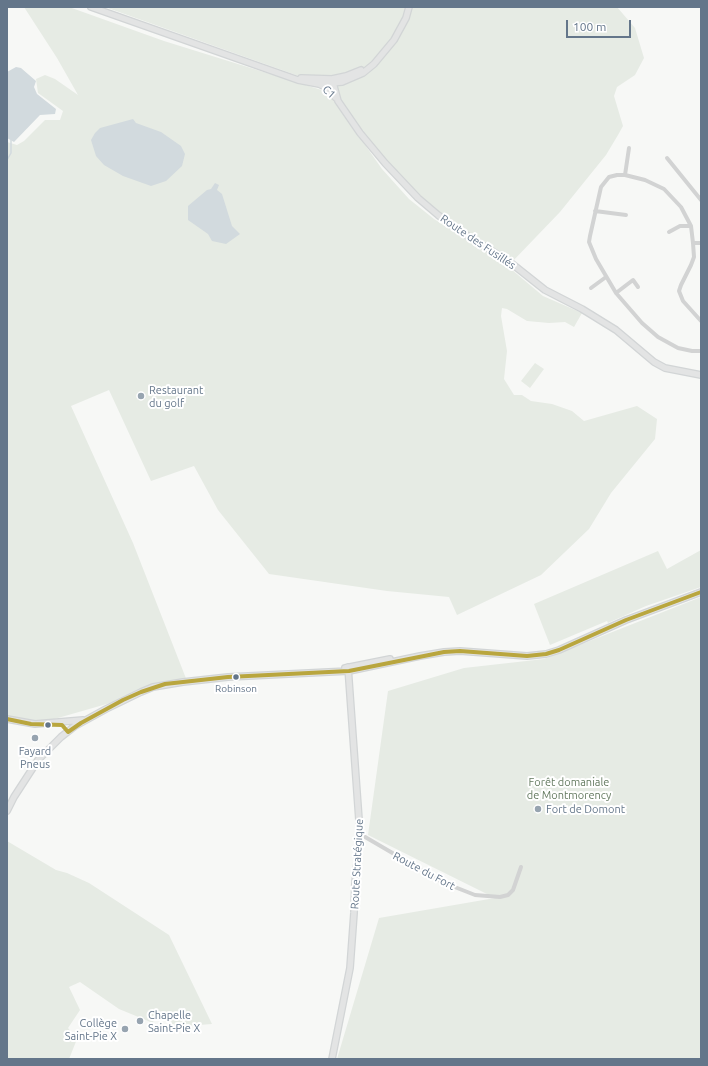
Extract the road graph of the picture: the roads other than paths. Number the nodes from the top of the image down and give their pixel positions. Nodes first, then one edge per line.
1 (91, 7) edge
2 (409, 7) edge
3 (271, 70) junction
4 (332, 81) junction
5 (319, 84) junction
6 (332, 93) junction
7 (338, 101) junction
8 (629, 148) dead end
9 (667, 158) dead end
10 (625, 176) junction
11 (701, 200) edge
12 (595, 211) junction
13 (626, 215) dead end
14 (690, 226) junction
15 (669, 232) dead end
16 (693, 243) junction
17 (701, 243) edge
18 (606, 277) junction
19 (638, 286) dead end
20 (591, 288) dead end
21 (616, 293) junction
22 (701, 321) edge
23 (701, 350) edge
24 (701, 375) edge
25 (701, 592) edge
26 (349, 669) junction
27 (93, 716) junction
28 (7, 719) edge
29 (66, 721) junction
30 (49, 723) junction
31 (69, 731) junction
32 (7, 811) edge
33 (360, 834) junction
34 (521, 866) dead end
35 (332, 1059) edge

1 - 3 main road
2 - 4 main road
3 - 4 main road
3 - 5 main road
4 - 5 main road
4 - 6 main road, C1
4 - 7 main road, Route des Fusillés
5 - 6 main road, C1
6 - 7 main road, C1
7 - 24 main road, Route des Fusillés
8 - 10 street
9 - 11 street
10 - 12 street
10 - 14 street
12 - 13 street
12 - 18 street
14 - 15 street
14 - 16 street
16 - 17 street
16 - 22 street
18 - 20 street
18 - 21 street
19 - 21 street
21 - 23 street
25 - 26 main road
26 - 27 main road
26 - 33 main road, Route Stratégique
27 - 29 main road
27 - 31 main road
28 - 30 main road
29 - 30 main road
29 - 31 main road
30 - 31 main road
31 - 32 main road
33 - 34 street, Route du Fort
33 - 35 main road, Route Stratégique

